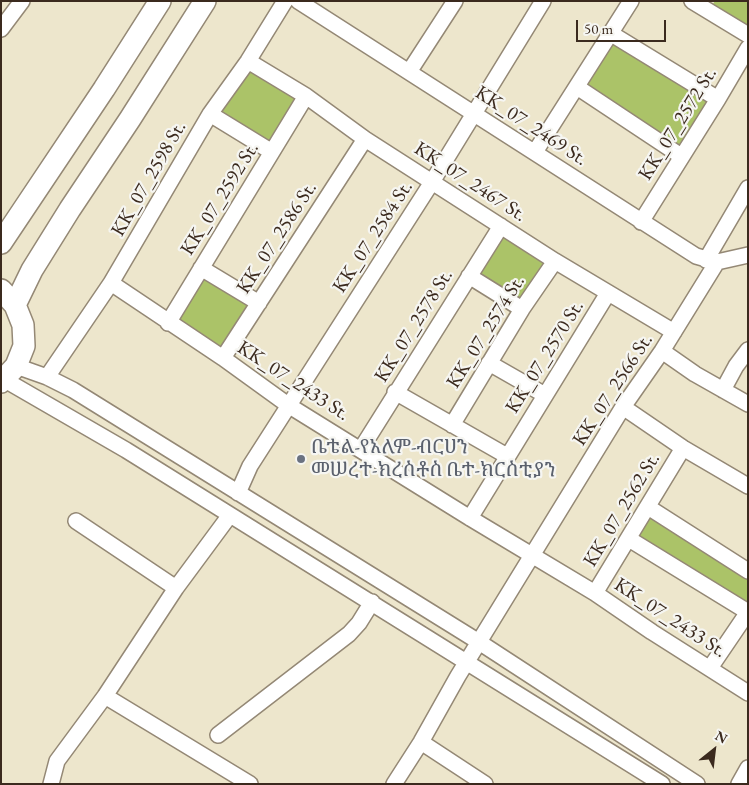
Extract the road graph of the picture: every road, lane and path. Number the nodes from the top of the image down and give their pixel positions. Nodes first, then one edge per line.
1 (22, 1) edge
2 (160, 1) edge
3 (205, 1) edge
4 (285, 1) edge
5 (298, 1) edge
6 (543, 1) edge
7 (631, 1) edge
8 (692, 1) edge
9 (448, 4) edge
10 (712, 6) edge
11 (1, 29) edge
12 (610, 33) junction
13 (748, 35) edge
14 (748, 48) edge
15 (248, 61) junction
16 (409, 72) junction
17 (576, 87) junction
18 (306, 96) junction
19 (718, 99) junction
20 (474, 113) junction
21 (210, 114) junction
22 (365, 139) junction
23 (272, 152) junction
24 (535, 152) junction
25 (681, 156) junction
26 (432, 182) junction
27 (748, 188) edge
28 (641, 222) junction
29 (501, 226) junction
30 (1, 243) edge
31 (748, 255) edge
32 (555, 261) junction
33 (711, 261) junction
34 (201, 268) junction
35 (470, 276) junction
36 (111, 284) junction
37 (608, 293) junction
38 (8, 298) edge
39 (259, 303) junction
40 (522, 309) junction
41 (168, 323) junction
42 (674, 332) junction
43 (748, 350) edge
44 (662, 351) junction
45 (222, 358) junction
46 (489, 363) junction
47 (8, 376) edge
48 (47, 377) junction
49 (723, 390) junction
50 (395, 392) junction
51 (545, 395) junction
52 (748, 404) edge
53 (288, 405) junction
54 (623, 407) junction
55 (452, 426) junction
56 (683, 448) junction
57 (361, 449) junction
58 (507, 456) junction
59 (748, 486) edge
60 (238, 493) junction
61 (648, 507) junction
62 (230, 515) junction
63 (470, 518) junction
64 (76, 521) dead end
65 (629, 539) junction
66 (532, 555) junction
67 (748, 571) edge
68 (176, 588) junction
69 (595, 593) junction
70 (372, 602) junction
71 (748, 612) edge
72 (479, 642) junction
73 (467, 662) junction
74 (710, 668) junction
75 (748, 693) edge
76 (105, 696) junction
77 (218, 735) dead end
78 (421, 742) junction
79 (748, 768) edge
80 (51, 784) edge
81 (250, 784) edge
82 (394, 784) edge
83 (485, 784) edge
84 (662, 784) edge
85 (697, 784) edge
86 (739, 784) edge

1 - 11 street
2 - 30 highway
3 - 38 highway
4 - 15 street, KK_07_2598 St.
5 - 16 street, KK_07_2469 St.
6 - 20 street, KK_07_2584 St.
7 - 12 street
8 - 10 street
9 - 16 street
10 - 13 street
12 - 17 street
12 - 19 street
14 - 19 street, KK_07_2572 St.
15 - 18 street, KK_07_2467 St.
15 - 21 street, KK_07_2598 St.
16 - 20 street, KK_07_2469 St.
17 - 24 street
17 - 25 street
18 - 22 street, KK_07_2467 St.
18 - 23 street, KK_07_2592 St.
19 - 25 street, KK_07_2572 St.
20 - 24 street, KK_07_2469 St.
20 - 26 street, KK_07_2584 St.
21 - 23 street
21 - 36 street, KK_07_2598 St.
22 - 26 street, KK_07_2467 St.
22 - 39 street, KK_07_2586 St.
23 - 34 street, KK_07_2592 St.
24 - 28 street, KK_07_2469 St.
25 - 28 street, KK_07_2572 St.
26 - 29 street, KK_07_2467 St.
26 - 53 street, KK_07_2584 St.
27 - 33 street, KK_07_2566 St.
28 - 33 street, KK_07_2469 St.
29 - 32 street, KK_07_2467 St.
29 - 35 street, KK_07_2578 St.
31 - 33 street
32 - 37 street, KK_07_2467 St.
32 - 40 street, KK_07_2574 St.
33 - 42 street, KK_07_2566 St.
34 - 39 street
34 - 41 street, KK_07_2592 St.
35 - 40 street
35 - 50 street, KK_07_2578 St.
36 - 41 street, KK_07_2433 St.
36 - 48 street, KK_07_2598 St.
37 - 42 street, KK_07_2467 St.
37 - 51 street, KK_07_2570 St.
38 - 47 highway
39 - 45 street, KK_07_2586 St.
40 - 46 street, KK_07_2574 St.
41 - 45 street, KK_07_2433 St.
42 - 44 street, KK_07_2566 St.
43 - 49 street
44 - 49 street
44 - 54 street, KK_07_2566 St.
45 - 53 street, KK_07_2433 St.
46 - 51 street
46 - 55 street, KK_07_2574 St.
47 - 48 street
47 - 62 street
48 - 60 street
49 - 52 street
50 - 55 street
50 - 57 street, KK_07_2578 St.
51 - 58 street, KK_07_2570 St.
53 - 57 street, KK_07_2433 St.
53 - 60 street, KK_07_2584 St.
54 - 56 street
54 - 66 street, KK_07_2566 St.
55 - 58 street
56 - 59 street
56 - 61 street, KK_07_2562 St.
57 - 63 street, KK_07_2433 St.
58 - 63 street, KK_07_2570 St.
60 - 72 street
61 - 65 street, KK_07_2562 St.
61 - 67 street
62 - 68 street
62 - 70 street
63 - 66 street, KK_07_2433 St.
64 - 68 street
65 - 69 street, KK_07_2562 St.
65 - 71 street
66 - 69 street, KK_07_2433 St.
66 - 72 street, KK_07_2566 St.
68 - 76 street
69 - 74 street, KK_07_2433 St.
70 - 73 street
70 - 77 street
71 - 74 street
72 - 73 street, KK_07_2566 St.
72 - 85 street
73 - 78 street, KK_07_2566 St.
73 - 84 street
74 - 75 street, KK_07_2433 St.
76 - 80 street
76 - 81 street
78 - 82 street, KK_07_2566 St.
78 - 83 street
79 - 86 street

